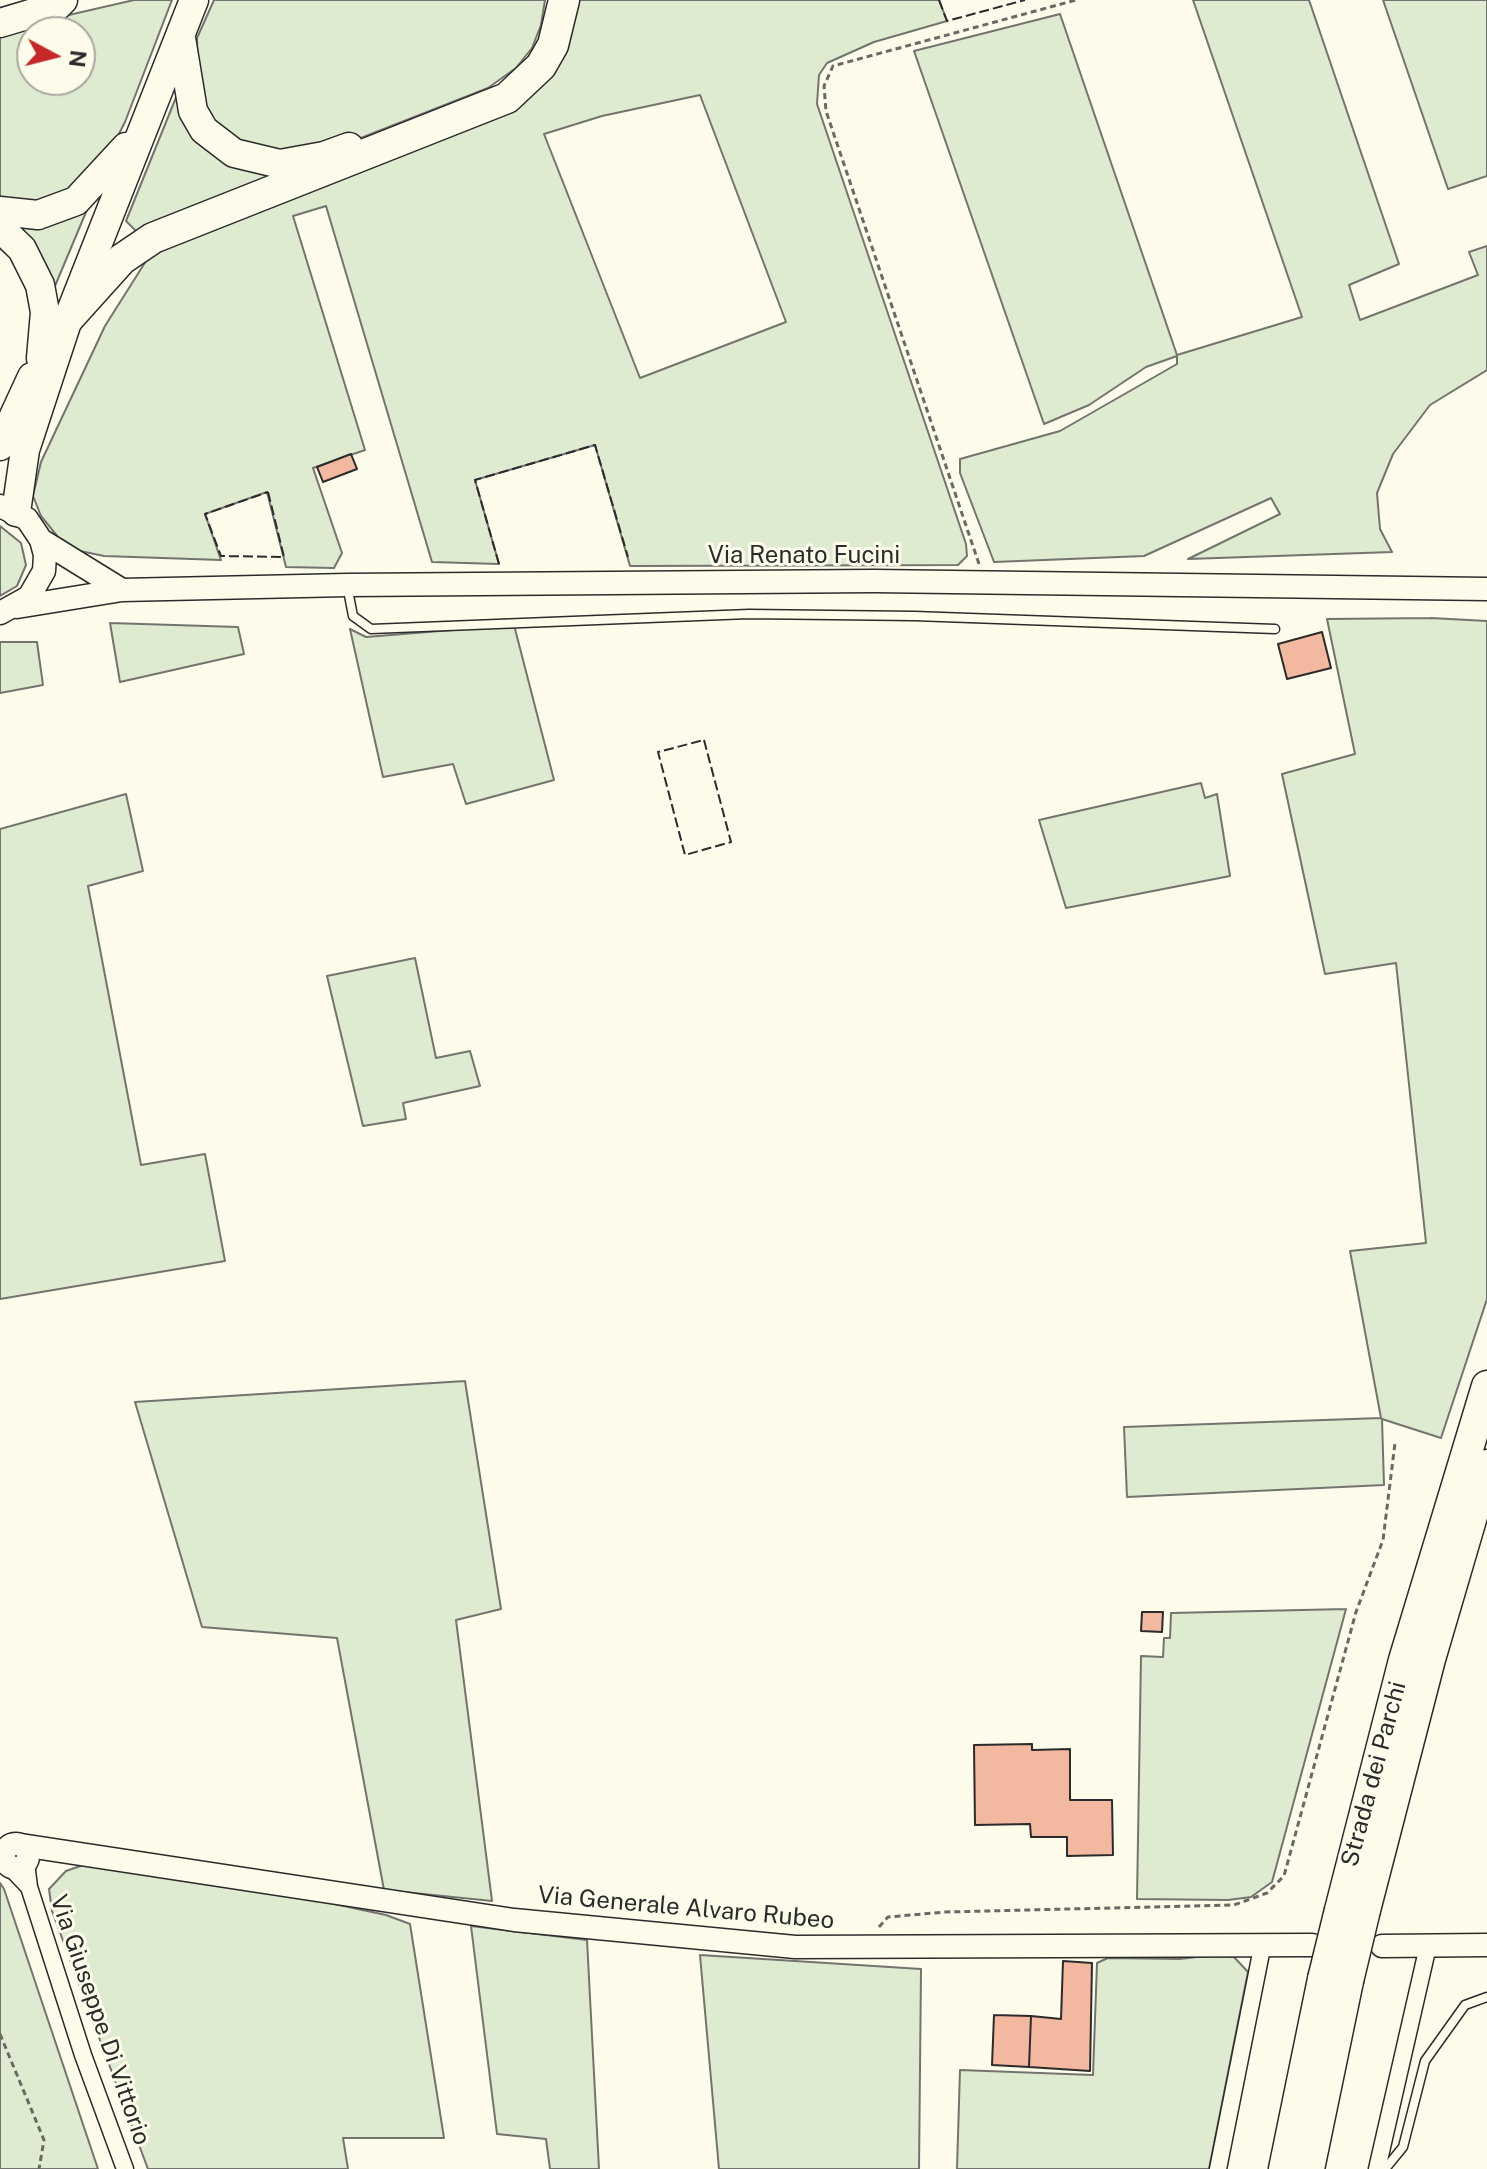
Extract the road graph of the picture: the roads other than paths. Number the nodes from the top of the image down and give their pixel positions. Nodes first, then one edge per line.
1 (14, 0) edge
2 (63, 0) edge
3 (194, 0) edge
4 (548, 0) edge
5 (564, 0) edge
6 (0, 3) edge
7 (0, 23) edge
8 (181, 33) junction
9 (138, 135) junction
10 (0, 211) edge
11 (0, 228) edge
12 (68, 319) junction
13 (41, 358) junction
14 (0, 446) edge
15 (8, 509) edge
16 (41, 540) junction
17 (347, 585) junction
18 (1487, 589) edge
19 (122, 590) junction
20 (9, 610) edge
21 (1275, 629) dead end
22 (1487, 1386) edge
23 (1487, 1465) edge
24 (13, 1854) edge
25 (1352, 1910) junction
26 (1263, 1943) junction
27 (1312, 1945) dead end
28 (1487, 1945) edge
29 (1382, 1946) dead end
30 (1428, 1946) junction
31 (1336, 1980) junction
32 (1487, 1997) edge
33 (125, 2169) edge
34 (1218, 2169) edge
35 (1284, 2169) edge
36 (1309, 2169) edge
37 (1377, 2169) edge
38 (1385, 2169) edge

1 - 6 highway
2 - 7 highway
3 - 8 highway
4 - 8 highway
5 - 12 highway
8 - 9 highway
9 - 10 highway
9 - 12 highway
11 - 13 highway
12 - 13 highway
12 - 15 highway
13 - 14 highway
15 - 16 street
16 - 19 street
16 - 20 street
17 - 18 street, Via Renato Fucini
17 - 19 street, Via Renato Fucini
17 - 21 lane
19 - 20 street, Via Renato Fucini
22 - 25 highway, Strada dei Parchi
23 - 25 highway, Strada dei Parchi
24 - 26 street, Via Generale Alvaro Rubeo
24 - 33 street, Via Giuseppe Di Vittorio
25 - 31 highway, Strada dei Parchi, bridge
26 - 27 street, Via Generale Alvaro Rubeo
26 - 34 street
28 - 30 street
29 - 30 street
30 - 37 street
31 - 35 highway, Strada dei Parchi
31 - 36 highway, Strada dei Parchi
32 - 38 lane

